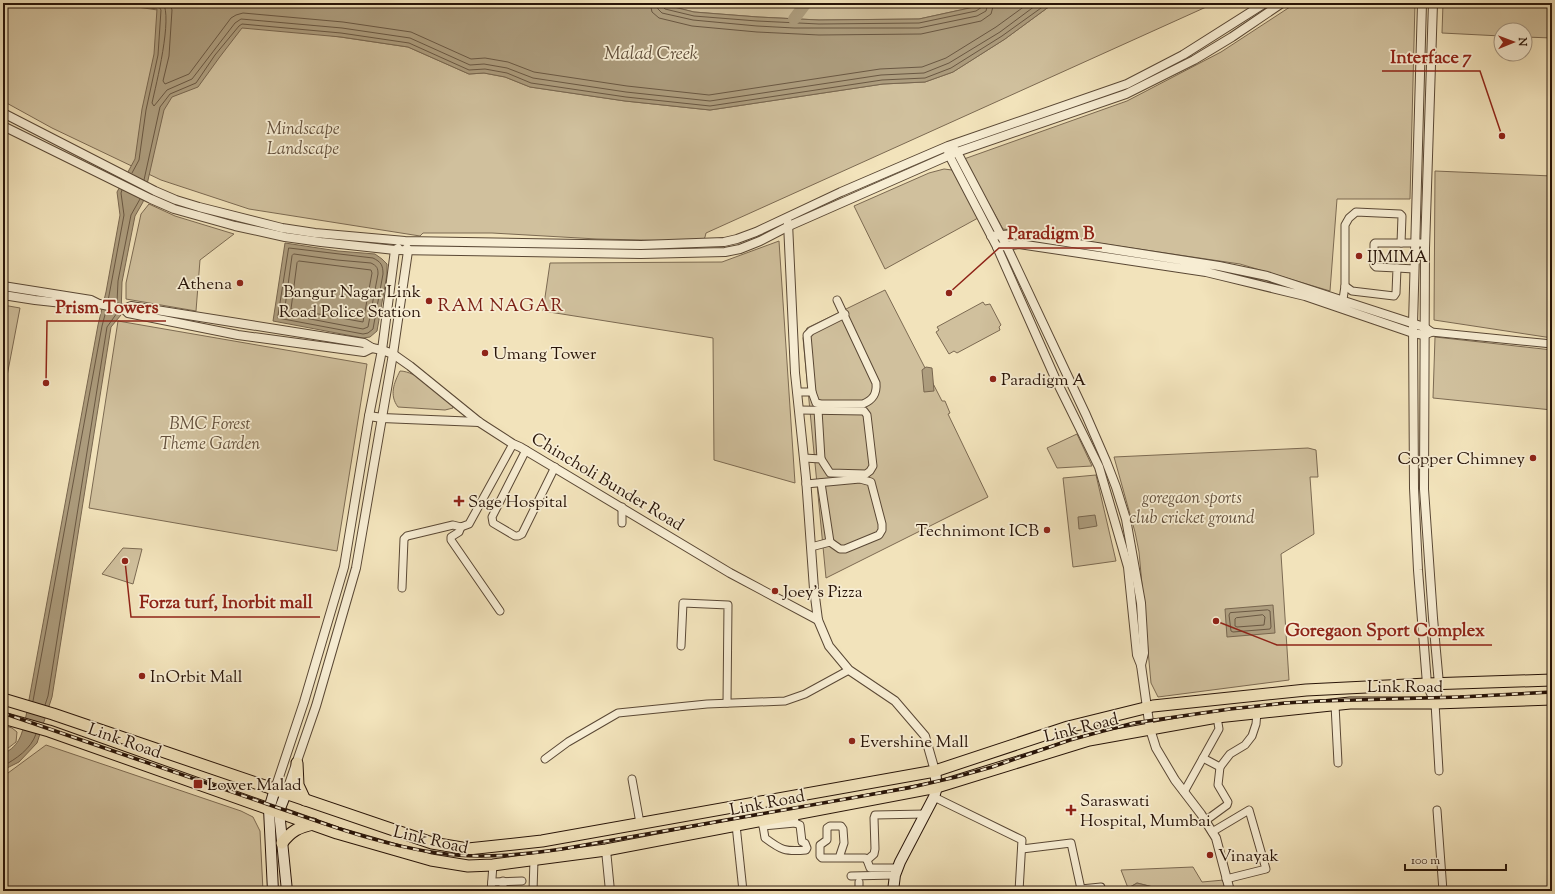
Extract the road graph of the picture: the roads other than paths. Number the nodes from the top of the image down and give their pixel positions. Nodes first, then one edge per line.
1 (1265, 3) edge
2 (1282, 3) edge
3 (1422, 3) edge
4 (1432, 3) edge
5 (3, 112) edge
6 (3, 126) edge
7 (948, 146) junction
8 (957, 152) junction
9 (949, 155) junction
10 (788, 222) junction
11 (1001, 235) junction
12 (991, 236) junction
13 (405, 242) junction
14 (1401, 243) junction
15 (1415, 243) junction
16 (1425, 243) junction
17 (1006, 245) junction
18 (997, 247) junction
19 (395, 250) junction
20 (408, 252) junction
21 (1230, 268) junction
22 (1396, 268) junction
23 (1414, 269) junction
24 (1228, 277) junction
25 (3, 286) edge
26 (1345, 286) junction
27 (3, 295) edge
28 (837, 300) dead end
29 (100, 304) junction
30 (1343, 305) junction
31 (124, 309) junction
32 (845, 314) junction
33 (1413, 324) junction
34 (1427, 331) junction
35 (1413, 333) junction
36 (1552, 344) edge
37 (372, 348) junction
38 (382, 350) junction
39 (393, 354) junction
40 (797, 392) junction
41 (812, 392) junction
42 (799, 410) junction
43 (818, 410) junction
44 (369, 416) junction
45 (1414, 417) junction
46 (1424, 417) junction
47 (382, 418) junction
48 (1088, 421) junction
49 (479, 422) junction
50 (1079, 426) junction
51 (513, 444) junction
52 (526, 450) junction
53 (804, 458) junction
54 (821, 459) junction
55 (555, 467) junction
56 (821, 483) junction
57 (806, 484) junction
58 (1414, 488) junction
59 (1424, 489) junction
60 (622, 507) junction
61 (622, 523) dead end
62 (462, 527) junction
63 (830, 542) junction
64 (811, 547) junction
65 (1429, 569) junction
66 (1418, 570) junction
67 (402, 588) dead end
68 (500, 610) dead end
69 (818, 620) junction
70 (681, 646) dead end
71 (1141, 665) junction
72 (849, 670) junction
73 (1552, 680) edge
74 (1427, 684) junction
75 (1439, 684) junction
76 (3, 699) edge
77 (1552, 699) edge
78 (727, 703) junction
79 (1435, 703) junction
80 (1335, 705) junction
81 (1150, 706) junction
82 (1257, 712) junction
83 (1217, 717) junction
84 (3, 718) edge
85 (1150, 729) junction
86 (1203, 758) junction
87 (285, 760) junction
88 (544, 760) dead end
89 (297, 763) junction
90 (1338, 763) dead end
91 (1220, 767) junction
92 (935, 771) junction
93 (1440, 771) dead end
94 (632, 779) dead end
95 (275, 789) junction
96 (936, 792) junction
97 (1184, 792) junction
98 (286, 793) junction
99 (305, 800) junction
100 (274, 810) junction
101 (1437, 810) dead end
102 (694, 814) junction
103 (925, 814) junction
104 (794, 818) junction
105 (1205, 821) junction
106 (640, 823) junction
107 (763, 823) junction
108 (314, 824) junction
109 (736, 825) junction
110 (1212, 832) junction
111 (696, 833) junction
112 (282, 843) junction
113 (606, 850) junction
114 (1022, 850) junction
115 (839, 858) junction
116 (534, 860) junction
117 (867, 860) junction
118 (493, 865) junction
119 (896, 871) junction
120 (852, 876) dead end
121 (1226, 879) junction
122 (522, 881) dead end
123 (492, 882) junction
124 (503, 882) junction
125 (859, 882) dead end
126 (273, 891) edge
127 (287, 891) edge
128 (491, 891) edge
129 (503, 891) edge
130 (533, 891) edge
131 (610, 891) edge
132 (743, 891) edge
133 (858, 891) edge
134 (893, 891) edge
135 (1019, 891) edge
136 (1102, 891) edge
137 (1230, 891) edge
138 (1443, 891) edge

1 - 7 street
2 - 8 street
3 - 15 street
4 - 16 street
5 - 13 street
6 - 19 street
7 - 8 street
7 - 9 street
7 - 10 street
8 - 9 street
8 - 11 street
9 - 10 street
9 - 12 street
10 - 13 street
10 - 20 street
10 - 40 street
11 - 12 street
11 - 17 street
11 - 21 street
12 - 18 street
13 - 19 street
13 - 20 street
14 - 15 street
14 - 22 street
14 - 26 street
15 - 16 street
15 - 23 street
16 - 34 street
17 - 18 street
17 - 24 street
17 - 48 street
18 - 50 street
19 - 20 street
19 - 38 street
20 - 39 street
21 - 24 street
21 - 30 street
22 - 23 street
22 - 26 street
23 - 33 street
24 - 30 street
25 - 29 street
26 - 30 street
27 - 29 street
28 - 32 street
29 - 31 street
30 - 33 street
30 - 35 street
31 - 37 street
31 - 37 street
32 - 41 street
32 - 41 street
33 - 34 street
33 - 35 street
34 - 35 street
34 - 36 street
34 - 46 street
35 - 45 street
37 - 38 street, Chincholi Bunder Road
38 - 39 street, Chincholi Bunder Road
38 - 44 street
39 - 47 street
39 - 49 street, Chincholi Bunder Road
40 - 41 street
40 - 42 street
42 - 43 street
42 - 53 street
43 - 54 street
43 - 54 street
44 - 47 street
44 - 87 street
45 - 46 street
45 - 58 street
46 - 59 street
47 - 49 street
47 - 89 street
48 - 50 street
48 - 71 street
49 - 51 street, Chincholi Bunder Road
50 - 71 street
51 - 52 street, Chincholi Bunder Road
51 - 62 street
52 - 55 street, Chincholi Bunder Road
52 - 55 street
53 - 54 street
53 - 57 street
55 - 60 street, Chincholi Bunder Road
56 - 57 street
56 - 63 street
56 - 63 street
57 - 64 street
58 - 59 street
58 - 66 street
59 - 65 street
60 - 61 street
60 - 69 street, Chincholi Bunder Road
62 - 67 street
62 - 68 street
63 - 64 street
64 - 69 street
65 - 66 street
65 - 75 street
66 - 74 street
69 - 72 street
70 - 78 street
71 - 81 street
72 - 78 street
72 - 92 street
73 - 75 main road, Link Road
74 - 75 main road, Link Road
74 - 79 street
74 - 81 main road, Link Road
75 - 79 street
76 - 95 main road, Link Road
77 - 79 main road, Link Road
78 - 88 street
79 - 80 main road, Link Road
79 - 93 street
80 - 82 main road, Link Road
80 - 90 street
81 - 85 street
81 - 92 main road, Link Road
82 - 83 main road, Link Road
82 - 91 street
83 - 85 main road, Link Road
83 - 86 street
84 - 100 main road, Link Road
85 - 96 main road, Link Road
85 - 97 street
86 - 91 street
86 - 97 street
87 - 89 street
87 - 95 street
89 - 98 street
89 - 99 main road
91 - 105 street
92 - 96 main road
92 - 102 main road, Link Road
94 - 106 street
95 - 98 main road, Link Road
95 - 100 main road
96 - 103 main road
96 - 104 main road, Link Road
96 - 114 street
97 - 105 street
98 - 99 main road, Link Road
98 - 100 main road
99 - 106 main road, Link Road
100 - 108 main road, Link Road
100 - 112 main road
100 - 126 main road
101 - 138 street
102 - 106 main road, Link Road
102 - 111 main road
103 - 117 street
103 - 119 main road
104 - 107 main road, Link Road
104 - 107 street
105 - 110 street
107 - 109 main road, Link Road
108 - 112 main road
108 - 118 main road, Link Road
109 - 111 main road, Link Road
109 - 132 street
110 - 121 street
110 - 121 street
111 - 113 main road, Link Road
112 - 127 main road
113 - 116 main road, Link Road
113 - 131 street
114 - 135 street
114 - 136 street
115 - 115 street
115 - 117 street
116 - 118 main road, Link Road
116 - 130 street
117 - 119 street
118 - 123 street
119 - 120 street
119 - 134 main road
121 - 137 street
122 - 124 street
123 - 124 street
123 - 128 street
124 - 129 street
125 - 133 street

